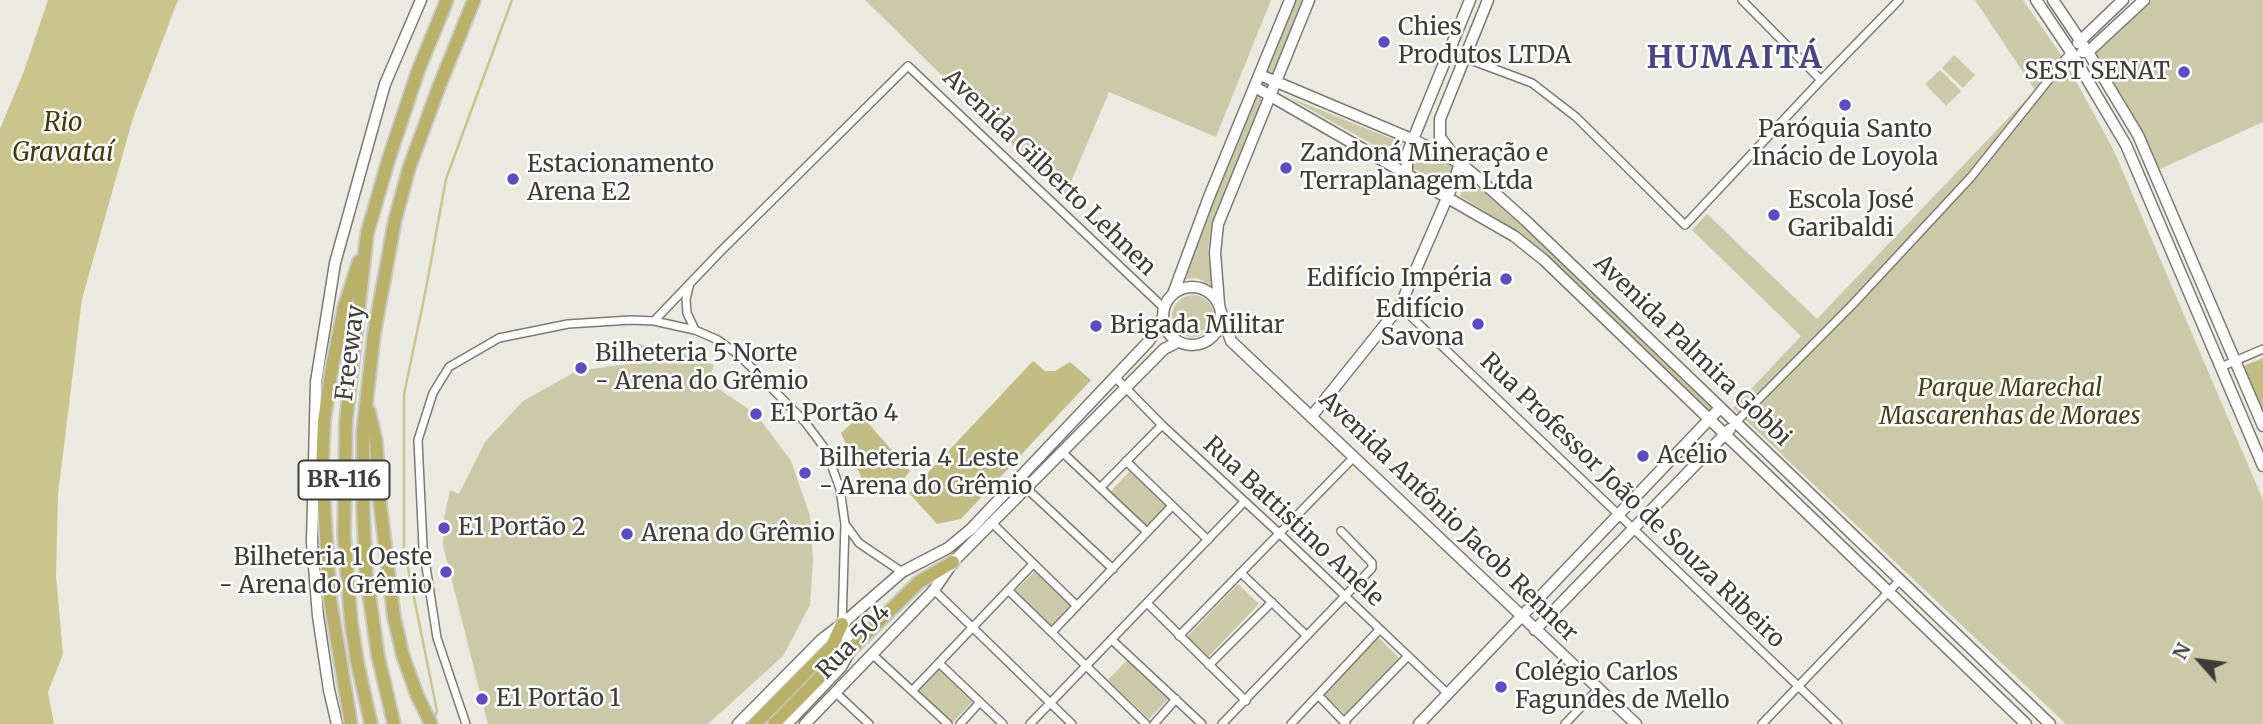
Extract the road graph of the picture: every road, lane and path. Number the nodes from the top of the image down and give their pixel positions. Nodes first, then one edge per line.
1 (421, 0) edge
2 (447, 0) edge
3 (474, 0) edge
4 (1290, 0) edge
5 (1309, 0) edge
6 (1471, 0) edge
7 (1488, 0) edge
8 (1742, 0) edge
9 (1899, 0) edge
10 (2036, 0) edge
11 (2053, 0) edge
12 (2123, 0) edge
13 (2144, 0) edge
14 (2080, 40) junction
15 (2088, 51) junction
16 (2071, 52) junction
17 (1465, 58) junction
18 (1260, 75) junction
19 (1276, 80) junction
20 (1821, 80) junction
21 (1255, 87) junction
22 (1270, 96) junction
23 (1413, 140) junction
24 (1460, 163) junction
25 (1407, 173) junction
26 (1447, 199) junction
27 (367, 234) junction
28 (690, 282) junction
29 (1173, 294) junction
30 (1400, 306) junction
31 (1220, 308) junction
32 (1163, 313) junction
33 (654, 321) junction
34 (695, 330) junction
35 (1212, 337) junction
36 (1231, 341) junction
37 (1178, 342) junction
38 (2263, 349) edge
39 (2235, 361) junction
40 (2221, 368) junction
41 (1115, 377) junction
42 (1124, 389) junction
43 (366, 400) junction
44 (1094, 400) junction
45 (1720, 408) junction
46 (1104, 409) junction
47 (1311, 417) junction
48 (1710, 419) junction
49 (1735, 423) junction
50 (1162, 425) junction
51 (2263, 426) edge
52 (1725, 433) junction
53 (1062, 452) junction
54 (1353, 458) junction
55 (1126, 461) junction
56 (2263, 466) edge
57 (1022, 484) junction
58 (1100, 488) junction
59 (1244, 502) junction
60 (1172, 506) junction
61 (1619, 513) junction
62 (992, 523) junction
63 (845, 524) junction
64 (1634, 528) junction
65 (1341, 531) dead end
66 (1147, 532) junction
67 (975, 534) junction
68 (1280, 534) junction
69 (1208, 540) junction
70 (953, 562) junction
71 (1033, 564) junction
72 (1113, 569) junction
73 (902, 572) junction
74 (1241, 573) junction
75 (1899, 580) junction
76 (934, 590) junction
77 (1008, 590) junction
78 (1888, 592) junction
79 (1344, 597) junction
80 (1272, 602) junction
81 (1147, 603) junction
82 (1077, 606) junction
83 (1521, 616) junction
84 (842, 624) junction
85 (973, 627) junction
86 (1379, 630) junction
87 (1535, 630) junction
88 (1052, 632) junction
89 (1179, 636) junction
90 (1307, 636) junction
91 (1112, 640) junction
92 (851, 649) junction
93 (872, 654) junction
94 (1408, 656) junction
95 (939, 663) junction
96 (1209, 665) junction
97 (1087, 666) junction
98 (1798, 686) junction
99 (1598, 689) junction
100 (912, 691) junction
101 (835, 692) junction
102 (1447, 693) junction
103 (1318, 695) junction
104 (1176, 699) junction
105 (1246, 701) junction
106 (980, 702) junction
107 (808, 703) junction
108 (1051, 703) junction
109 (1345, 723) edge
110 (337, 724) edge
111 (351, 724) edge
112 (371, 724) edge
113 (394, 724) edge
114 (431, 724) edge
115 (466, 724) edge
116 (738, 724) edge
117 (755, 724) edge
118 (774, 724) edge
119 (787, 724) edge
120 (804, 724) edge
121 (869, 724) edge
122 (948, 724) edge
123 (960, 724) edge
124 (1003, 724) edge
125 (1030, 724) edge
126 (1072, 724) edge
127 (1146, 724) edge
128 (1154, 724) edge
129 (1202, 724) edge
130 (1222, 724) edge
131 (1290, 724) edge
132 (1419, 724) edge
133 (1565, 724) edge
134 (1636, 724) edge
135 (1762, 724) edge
136 (1838, 724) edge
137 (2025, 724) edge
138 (2050, 724) edge

1 - 110 street
2 - 27 highway, Freeway / BR-116
3 - 43 highway, Freeway / BR-116
4 - 18 street
5 - 19 street
6 - 23 street
7 - 17 street
8 - 20 street
9 - 20 street
10 - 16 street
11 - 14 street
12 - 14 street
13 - 15 street
14 - 15 street
14 - 16 street
15 - 16 street
15 - 39 street
16 - 40 street
16 - 49 street
17 - 20 street
17 - 24 street
18 - 19 street, Avenida Palmira Gobbi
18 - 21 street
19 - 22 street
19 - 23 street, Avenida Palmira Gobbi
21 - 22 street, Avenida Palmira Gobbi
21 - 29 street
22 - 25 street, Avenida Palmira Gobbi
22 - 31 street
23 - 24 street, Avenida Palmira Gobbi
23 - 25 street
24 - 26 street
24 - 45 street, Avenida Palmira Gobbi
25 - 26 street, Avenida Palmira Gobbi
26 - 30 street
26 - 48 street, Avenida Palmira Gobbi
27 - 111 highway
27 - 112 highway, Freeway / BR-116
28 - 32 street, Avenida Gilberto Lehnen
28 - 33 street
28 - 34 street
29 - 31 street
29 - 32 street
30 - 47 street
30 - 61 street, Rua Professor João de Souza Ribeiro
31 - 35 street
31 - 36 street, Avenida Antônio Jacob Renner
32 - 37 street
32 - 41 street
33 - 34 street
33 - 115 street
34 - 63 street
35 - 36 street
35 - 37 street
36 - 47 street, Avenida Antônio Jacob Renner
37 - 42 street
38 - 39 street
39 - 40 street
39 - 51 street
40 - 56 street
41 - 42 street, Rua Battistino Anele
41 - 44 street
42 - 46 street
42 - 50 street, Rua Battistino Anele
43 - 113 highway, Freeway / BR-116
43 - 114 highway
44 - 46 street
44 - 57 street
45 - 48 street
45 - 49 street, Avenida Palmira Gobbi
46 - 53 street
47 - 54 street, Avenida Antônio Jacob Renner
48 - 52 street, Avenida Palmira Gobbi
48 - 61 street
49 - 52 street
49 - 75 street, Avenida Palmira Gobbi
50 - 55 street
50 - 59 street, Rua Battistino Anele
52 - 64 street
52 - 78 street, Avenida Palmira Gobbi
53 - 57 street
53 - 58 street
54 - 68 street
54 - 83 street, Avenida Antônio Jacob Renner
55 - 58 street
55 - 60 street
57 - 62 street
57 - 67 street
57 - 72 street
58 - 66 street
59 - 68 street, Rua Battistino Anele
59 - 69 street
60 - 66 street
60 - 69 street
61 - 64 street, Rua Professor João de Souza Ribeiro
61 - 83 street
62 - 67 street
62 - 71 street
63 - 73 street
63 - 84 street
64 - 87 street
64 - 98 street, Rua Professor João de Souza Ribeiro
65 - 79 street
66 - 72 street
67 - 70 street, Rua 504
67 - 73 street
68 - 74 street
68 - 79 street, Rua Battistino Anele
69 - 81 street
70 - 76 street, Rua 504
70 - 92 highway
71 - 77 street
71 - 82 street
72 - 82 street
73 - 84 street
74 - 80 street
74 - 89 street
75 - 78 street
75 - 138 street, Avenida Palmira Gobbi
76 - 85 street
76 - 93 street, Rua 504
77 - 85 street
77 - 88 street
78 - 98 street
78 - 137 street, Avenida Palmira Gobbi
79 - 86 street, Rua Battistino Anele
79 - 90 street
80 - 90 street
80 - 96 street
81 - 89 street
81 - 91 street
82 - 88 street
83 - 87 street, Avenida Antônio Jacob Renner
83 - 102 street
84 - 92 street
84 - 116 street
84 - 117 highway
85 - 95 street
85 - 108 street
86 - 94 street, Rua Battistino Anele
86 - 103 street
87 - 99 street, Avenida Antônio Jacob Renner
88 - 97 street
89 - 96 street
90 - 105 street
91 - 97 street
91 - 104 street
92 - 107 street
92 - 118 highway
93 - 100 street
93 - 101 street, Rua 504
94 - 102 street, Rua Battistino Anele
94 - 109 street
95 - 100 street
95 - 106 street
96 - 105 street
97 - 108 street
97 - 127 street
98 - 135 street
98 - 136 street, Rua Professor João de Souza Ribeiro
99 - 133 street
99 - 134 street, Avenida Antônio Jacob Renner
100 - 122 street
101 - 120 street, Rua 504
101 - 121 street
102 - 132 street
103 - 109 street
103 - 131 street
104 - 128 street
104 - 129 street
105 - 130 street
106 - 123 street
106 - 124 street
107 - 119 street
107 - 120 street
108 - 125 street
108 - 126 street

